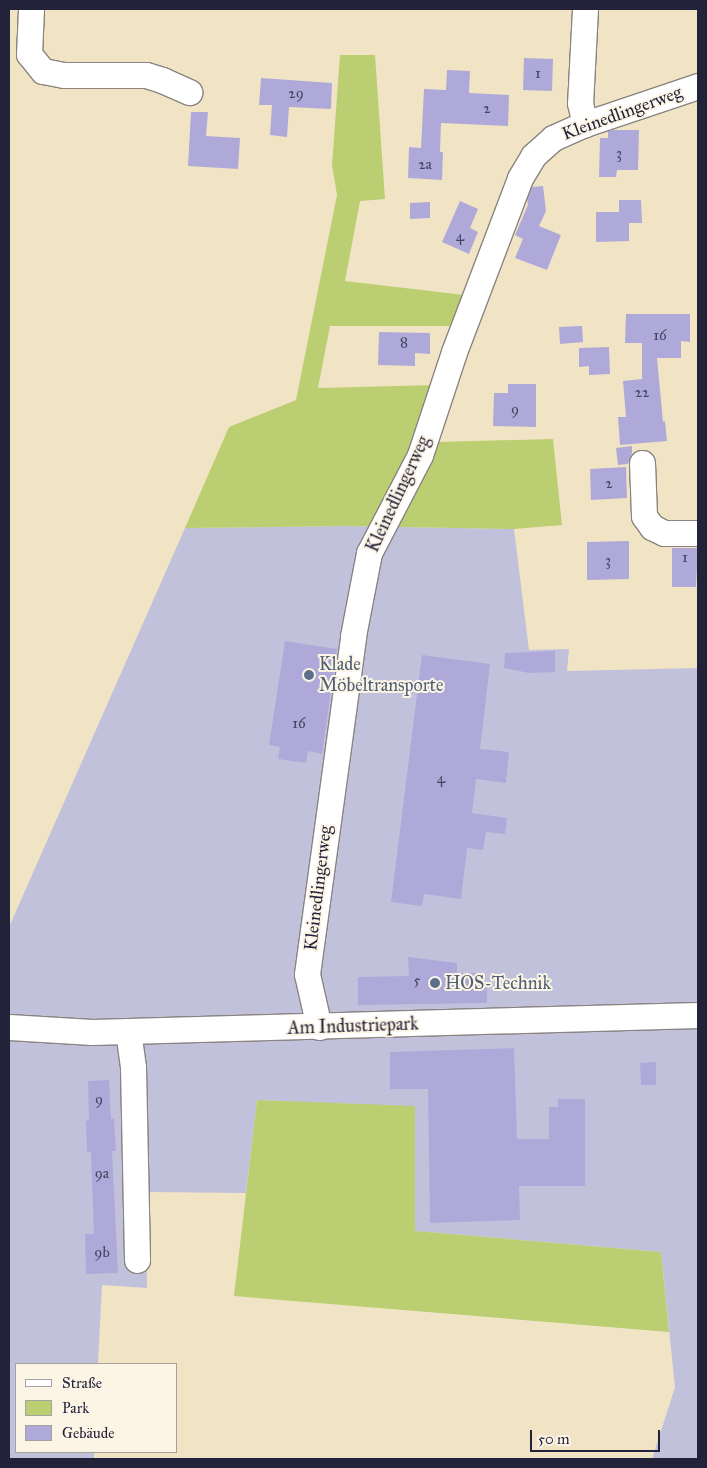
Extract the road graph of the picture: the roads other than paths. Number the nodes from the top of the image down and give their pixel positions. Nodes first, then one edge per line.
1 (31, 9) edge
2 (585, 9) edge
3 (698, 86) edge
4 (189, 92) dead end
5 (585, 124) junction
6 (642, 464) dead end
7 (698, 533) edge
8 (698, 1015) edge
9 (9, 1027) edge
10 (319, 1027) junction
11 (128, 1031) junction
12 (137, 1260) dead end

1 - 4 street
2 - 5 street
3 - 5 street, Kleinedlingerweg
5 - 10 street, Kleinedlingerweg
6 - 7 street
8 - 10 street, Am Industriepark
9 - 11 street, Am Industriepark
10 - 11 street, Am Industriepark
11 - 12 street

